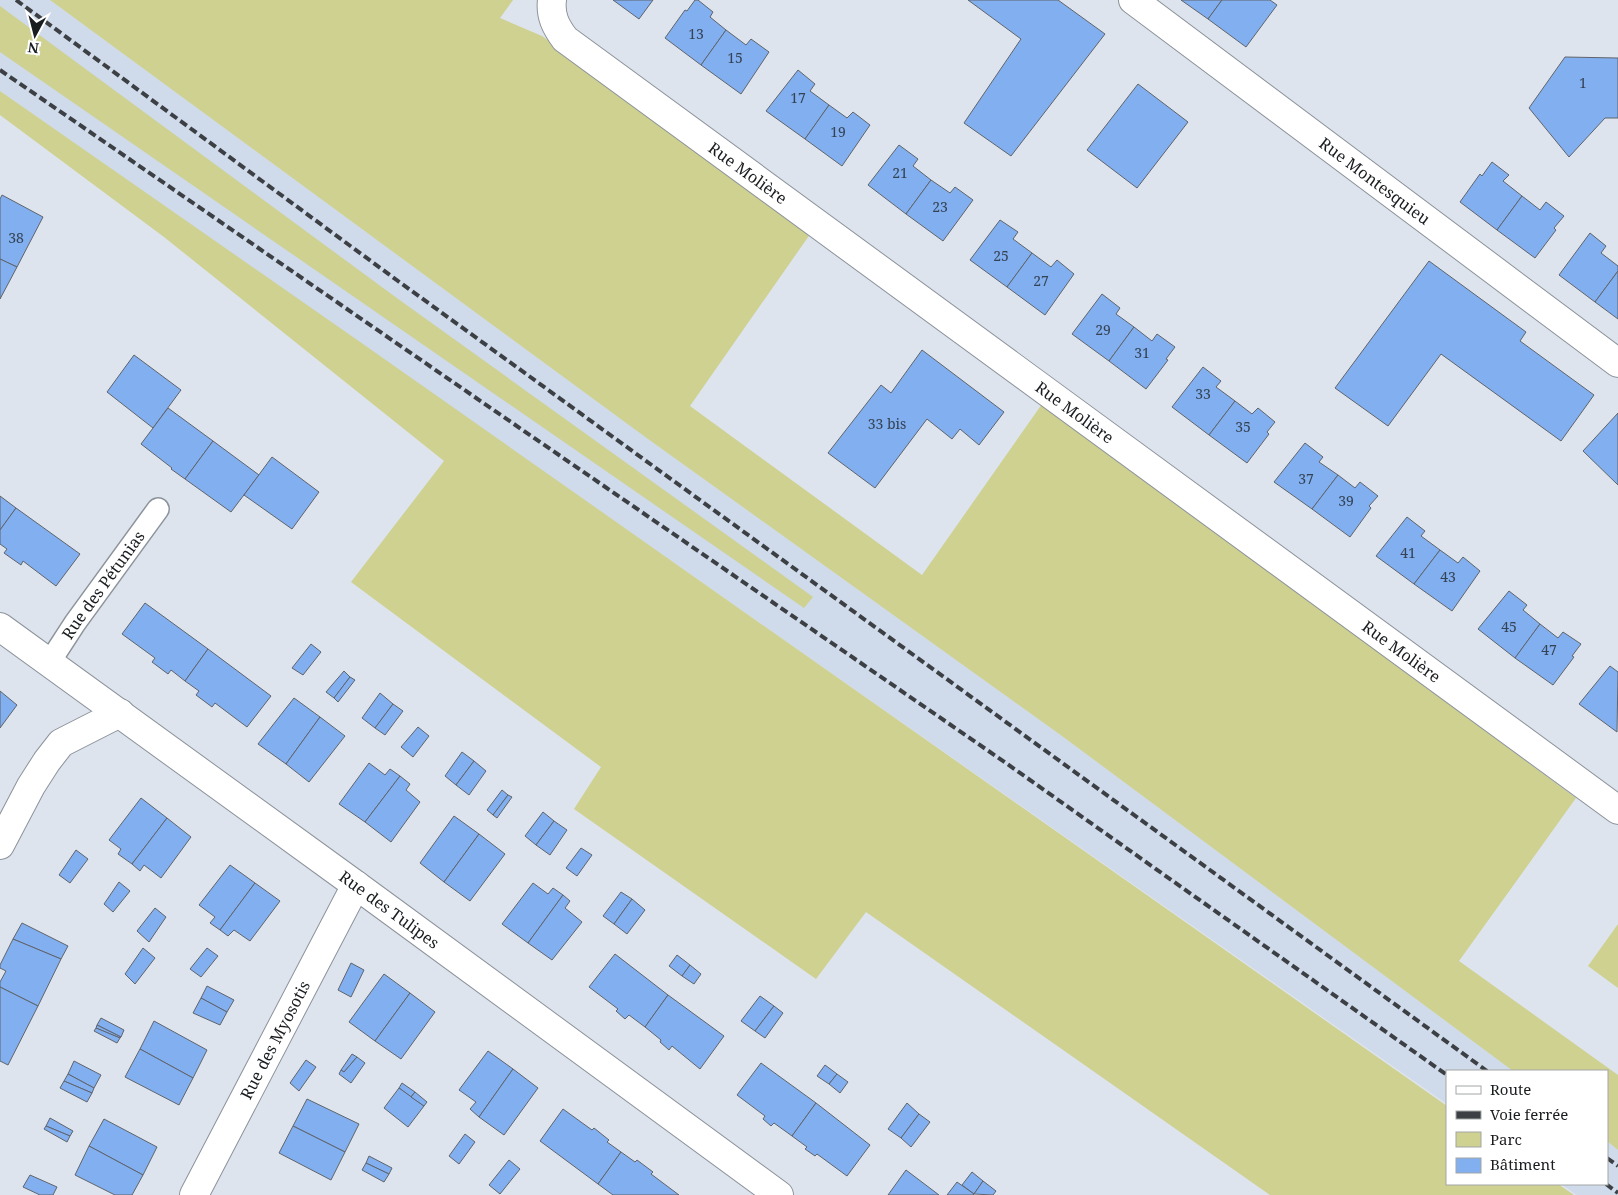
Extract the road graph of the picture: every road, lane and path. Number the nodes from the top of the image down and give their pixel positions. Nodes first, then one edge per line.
1 (552, 0) edge
2 (1133, 0) edge
3 (1618, 363) edge
4 (158, 508) dead end
5 (0, 627) edge
6 (49, 663) junction
7 (120, 713) junction
8 (1618, 810) edge
9 (0, 845) edge
10 (356, 885) junction
11 (194, 1195) edge
12 (779, 1195) edge

1 - 8 street, Rue Molière
2 - 3 street, Rue Montesquieu
4 - 6 lane, Rue des Pétunias
5 - 6 street, Rue des Tulipes
6 - 7 street, Rue des Tulipes
7 - 9 street
7 - 10 street, Rue des Tulipes
10 - 11 street, Rue des Myosotis
10 - 12 street, Rue des Tulipes

